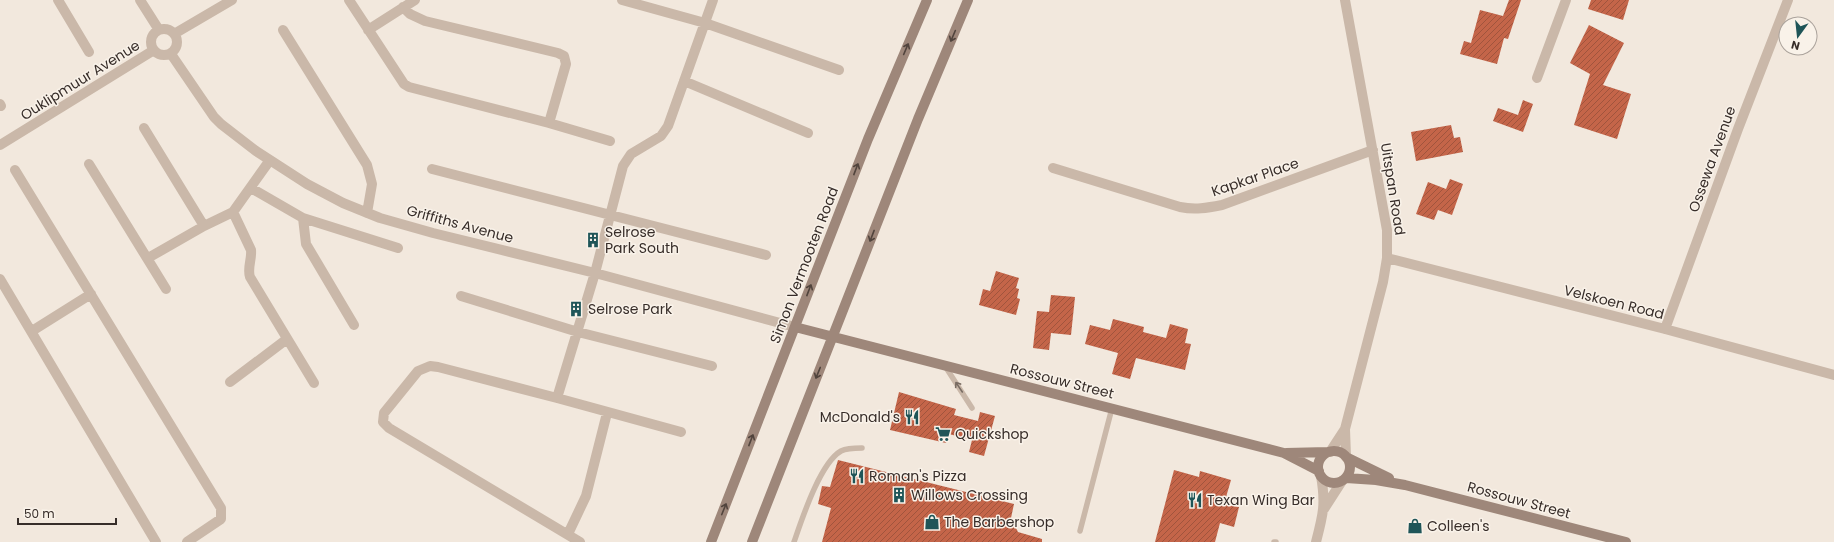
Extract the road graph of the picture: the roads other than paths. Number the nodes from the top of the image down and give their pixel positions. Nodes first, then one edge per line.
1 (58, 0) edge
2 (140, 0) edge
3 (232, 0) edge
4 (350, 0) edge
5 (415, 0) edge
6 (622, 0) edge
7 (713, 0) edge
8 (927, 0) edge
9 (968, 0) edge
10 (1345, 0) edge
11 (1566, 0) edge
12 (1788, 0) edge
13 (403, 7) junction
14 (705, 23) junction
15 (159, 30) junction
16 (283, 30) dead end
17 (368, 30) junction
18 (174, 34) junction
19 (154, 50) junction
20 (89, 52) dead end
21 (171, 54) junction
22 (839, 70) dead end
23 (1537, 78) dead end
24 (684, 81) junction
25 (549, 123) junction
26 (144, 128) dead end
27 (808, 133) dead end
28 (610, 141) dead end
29 (0, 145) edge
30 (1373, 150) junction
31 (270, 160) junction
32 (89, 164) dead end
33 (1053, 168) dead end
34 (432, 169) dead end
35 (15, 170) dead end
36 (251, 188) junction
37 (233, 212) junction
38 (367, 213) junction
39 (610, 215) junction
40 (303, 218) junction
41 (204, 226) junction
42 (398, 248) dead end
43 (766, 255) dead end
44 (148, 258) junction
45 (1387, 258) junction
46 (595, 273) junction
47 (0, 279) edge
48 (166, 288) dead end
49 (91, 294) junction
50 (461, 296) dead end
51 (354, 325) dead end
52 (795, 327) junction
53 (1665, 329) junction
54 (32, 331) junction
55 (578, 332) junction
56 (833, 337) junction
57 (287, 339) junction
58 (712, 366) dead end
59 (945, 366) junction
60 (1834, 375) edge
61 (230, 382) dead end
62 (314, 383) dead end
63 (558, 398) junction
64 (972, 408) dead end
65 (1112, 408) junction
66 (607, 413) junction
67 (1345, 428) junction
68 (681, 432) dead end
69 (862, 448) dead end
70 (1329, 452) junction
71 (1284, 453) junction
72 (1347, 458) junction
73 (1320, 474) junction
74 (1344, 479) junction
75 (1405, 485) junction
76 (1324, 509) junction
77 (1080, 531) dead end
78 (568, 534) junction
79 (156, 542) edge
80 (187, 542) edge
81 (580, 542) edge
82 (711, 542) edge
83 (752, 542) edge
84 (794, 542) edge
85 (1316, 542) edge
86 (1626, 542) edge

1 - 20 street
2 - 15 street
3 - 18 street
4 - 17 street
5 - 13 street
6 - 14 street
7 - 14 street
52 -> 8 main road, Simon Vermooten Road
9 -> 56 main road
10 - 30 street, Uitspan Road
11 - 23 street
12 - 53 street, Ossewa Avenue
13 - 17 street
13 - 25 street
14 - 22 street
14 - 24 street
15 - 18 street
15 - 19 street
16 - 38 street
17 - 25 street
18 - 21 street
19 - 21 street
19 - 29 street, Ouklipmuur Avenue
21 - 31 street, Griffiths Avenue
24 - 27 street
24 - 39 street
25 - 28 street
26 - 41 street
30 - 33 street, Kapkar Place
30 - 45 street, Uitspan Road
31 - 36 street
31 - 38 street, Griffiths Avenue
32 - 44 street
34 - 39 street
35 - 49 street
36 - 37 street
36 - 40 street
37 - 41 street
37 - 57 street
38 - 46 street, Griffiths Avenue
39 - 43 street
39 - 46 street
40 - 42 street
40 - 51 street
41 - 44 street
44 - 48 street
45 - 53 street, Velskoen Road
45 - 67 street, Uitspan Road
46 - 52 street, Griffiths Avenue
46 - 55 street
47 - 54 street
49 - 54 street
49 - 80 street
50 - 55 street
52 - 56 main road, Rossouw Street
82 -> 52 main road, Simon Vermooten Road
53 - 60 street, Velskoen Road
54 - 79 street
55 - 58 street
55 - 63 street
56 - 59 main road, Rossouw Street
56 -> 83 main road
57 - 61 street
57 - 62 street
64 -> 59 lane
59 - 65 main road, Rossouw Street
63 - 66 street
63 - 78 street
65 - 71 main road, Rossouw Street
65 - 77 lane
66 - 68 street
66 - 78 street
67 - 70 street, Uitspan Road
67 - 72 street, Uitspan Road
69 - 84 lane
70 - 71 main road, Rossouw Street
70 - 72 main road
70 - 73 main road
71 - 73 main road, Rossouw Street
72 - 74 main road
72 - 75 main road, Rossouw Street
73 - 74 main road
73 - 76 street
74 - 75 main road, Rossouw Street
74 - 76 street
75 - 86 main road, Rossouw Street
76 - 85 street
78 - 81 street

